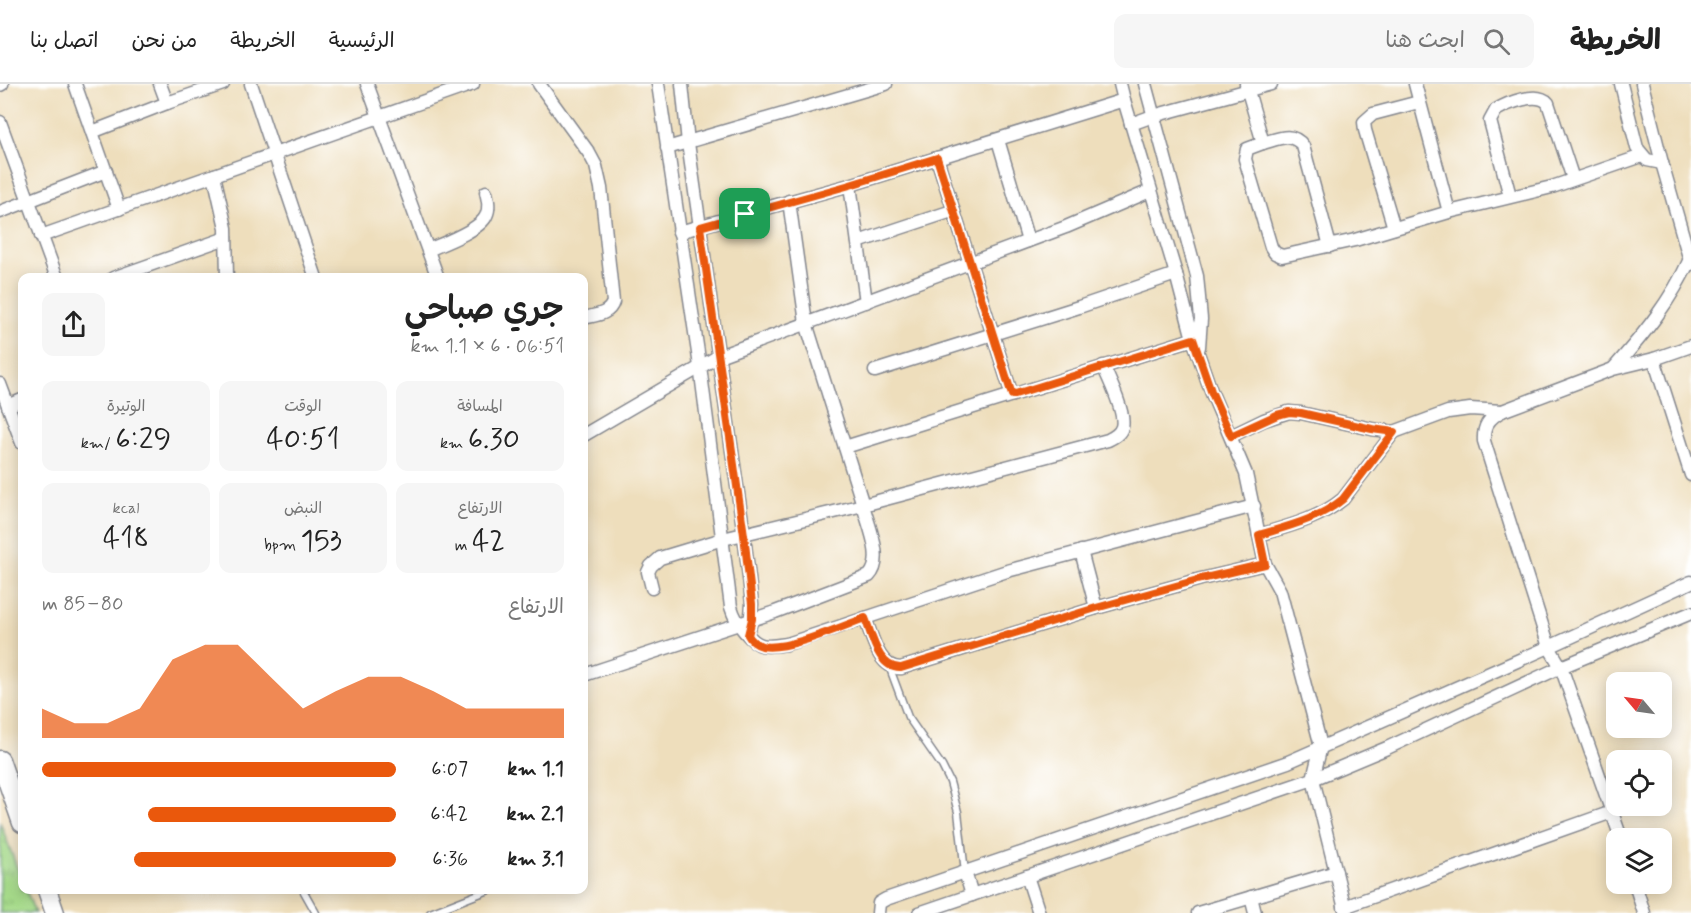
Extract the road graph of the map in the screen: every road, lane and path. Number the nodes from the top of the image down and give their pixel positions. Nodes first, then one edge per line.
1 (75, 84) edge
2 (160, 84) edge
3 (223, 84) edge
4 (251, 84) edge
5 (367, 84) edge
6 (473, 84) edge
7 (539, 84) edge
8 (658, 84) edge
9 (682, 84) edge
10 (886, 84) edge
11 (1120, 84) edge
12 (1144, 84) edge
13 (1271, 84) edge
14 (1415, 84) edge
15 (1621, 84) edge
16 (1642, 84) edge
17 (1247, 87) edge
18 (856, 88) edge
19 (1124, 100) junction
20 (167, 102) junction
21 (1419, 102) junction
22 (1153, 116) junction
23 (379, 118) junction
24 (0, 122) edge
25 (1131, 124) junction
26 (92, 132) junction
27 (998, 140) junction
28 (688, 143) junction
29 (1263, 143) junction
30 (667, 148) junction
31 (273, 153) junction
32 (1642, 156) junction
33 (937, 158) junction
34 (1662, 163) junction
35 (106, 171) junction
36 (214, 176) junction
37 (1573, 179) junction
38 (850, 185) junction
39 (1150, 191) junction
40 (486, 192) dead end
41 (1510, 196) junction
42 (789, 201) junction
43 (29, 202) junction
44 (119, 209) junction
45 (952, 211) junction
46 (0, 212) edge
47 (1449, 212) junction
48 (700, 227) junction
49 (1394, 228) junction
50 (679, 232) junction
51 (41, 236) junction
52 (226, 238) junction
53 (1028, 241) junction
54 (858, 242) junction
55 (1330, 246) junction
56 (428, 250) junction
57 (971, 262) junction
58 (1690, 262) edge
59 (55, 273) edge
60 (127, 273) edge
61 (227, 273) edge
62 (314, 273) edge
63 (436, 273) edge
64 (1176, 274) junction
65 (866, 302) junction
66 (588, 317) edge
67 (806, 323) junction
68 (994, 334) junction
69 (1193, 339) junction
70 (1691, 346) edge
71 (1199, 355) junction
72 (719, 356) junction
73 (1654, 359) junction
74 (700, 366) junction
75 (1103, 366) junction
76 (1613, 369) junction
77 (875, 371) dead end
78 (0, 384) edge
79 (1012, 395) junction
80 (18, 402) edge
81 (8, 406) junction
82 (1503, 411) junction
83 (18, 432) edge
84 (1394, 432) junction
85 (588, 433) edge
86 (1231, 436) junction
87 (845, 447) junction
88 (1691, 475) edge
89 (863, 505) junction
90 (1254, 506) junction
91 (744, 535) junction
92 (1259, 535) junction
93 (723, 539) junction
94 (1081, 551) junction
95 (1265, 564) junction
96 (1691, 582) edge
97 (652, 588) dead end
98 (1096, 608) junction
99 (1691, 613) edge
100 (865, 618) junction
101 (752, 619) junction
102 (737, 623) junction
103 (748, 635) junction
104 (1549, 647) junction
105 (890, 666) junction
106 (1561, 668) junction
107 (588, 674) edge
108 (1321, 746) junction
109 (0, 760) edge
110 (1313, 779) junction
111 (1606, 795) edge
112 (18, 812) edge
113 (1606, 814) edge
114 (965, 872) junction
115 (1336, 872) junction
116 (1027, 876) junction
117 (48, 894) edge
118 (305, 894) edge
119 (479, 894) edge
120 (1638, 894) edge
121 (972, 895) junction
122 (1251, 897) junction
123 (1345, 910) edge
124 (55, 913) edge
125 (316, 913) edge
126 (430, 913) edge
127 (878, 913) edge
128 (920, 913) edge
129 (1039, 913) edge
130 (1198, 913) edge
131 (1256, 913) edge
132 (1644, 913) edge

1 - 26 street
2 - 20 street
3 - 20 street
4 - 31 street
5 - 23 street
6 - 23 street
7 - 66 street
8 - 30 street
9 - 28 street
10 - 18 street
11 - 19 street
12 - 22 street
13 - 17 street
14 - 21 street
15 - 32 street
16 - 34 street
17 - 22 street
17 - 29 street
18 - 28 street
19 - 25 street
19 - 27 street
20 - 26 street
21 - 47 street
21 - 49 street
22 - 25 street
22 - 71 street
23 - 31 street
23 - 56 street
24 - 43 street
25 - 39 street
26 - 35 street
27 - 33 street
27 - 53 street
28 - 30 street
28 - 48 street
29 - 55 street
29 - 55 street
30 - 50 street
31 - 36 street
31 - 62 street
32 - 34 street
32 - 37 street
33 - 38 street
33 - 45 street
34 - 58 street
35 - 43 street
35 - 44 street
36 - 44 street
36 - 52 street
37 - 41 street
37 - 41 street
38 - 42 street
38 - 54 street
39 - 53 street
39 - 64 street
40 - 56 street
41 - 47 street
42 - 48 street
42 - 67 street
43 - 46 street
43 - 51 street
44 - 51 street
45 - 54 street
45 - 57 street
47 - 49 street
48 - 50 street
48 - 72 street
49 - 55 street
50 - 74 street
51 - 59 street
52 - 60 street
52 - 61 street
53 - 57 street
54 - 65 street
56 - 63 street
57 - 65 street
57 - 68 street
58 - 76 street
64 - 68 street
64 - 69 street
65 - 67 street
67 - 72 street
67 - 87 street
68 - 77 street
68 - 79 street
69 - 71 street
69 - 75 street
70 - 73 street
71 - 86 street
72 - 74 street
72 - 91 street
73 - 76 street
73 - 88 street
74 - 85 street
74 - 93 street
75 - 79 street
75 - 89 street
76 - 82 street
78 - 81 street
79 - 87 street
80 - 81 street
81 - 83 street
82 - 84 street
82 - 104 street
84 - 86 street
84 - 92 street
86 - 90 street
87 - 89 street
89 - 91 street
89 - 101 street
90 - 92 street
90 - 94 street
91 - 93 street
91 - 101 street
92 - 95 street
93 - 97 street
93 - 102 street
94 - 98 street
94 - 100 street
95 - 98 street
95 - 108 street
96 - 104 street
98 - 105 street
99 - 106 street
100 - 103 street
100 - 105 street
101 - 102 street
101 - 103 street
102 - 103 street
102 - 107 street
104 - 106 street
104 - 108 street
105 - 114 lane
106 - 110 street
106 - 111 street
108 - 110 street
108 - 114 street
109 - 112 main road
110 - 115 street
110 - 116 street
113 - 123 street
114 - 121 street
114 - 127 street
115 - 122 street
115 - 123 street
116 - 121 street
116 - 129 street
117 - 124 main road
118 - 125 lane
119 - 126 lane
120 - 132 street
121 - 128 street
122 - 130 street
122 - 131 street

